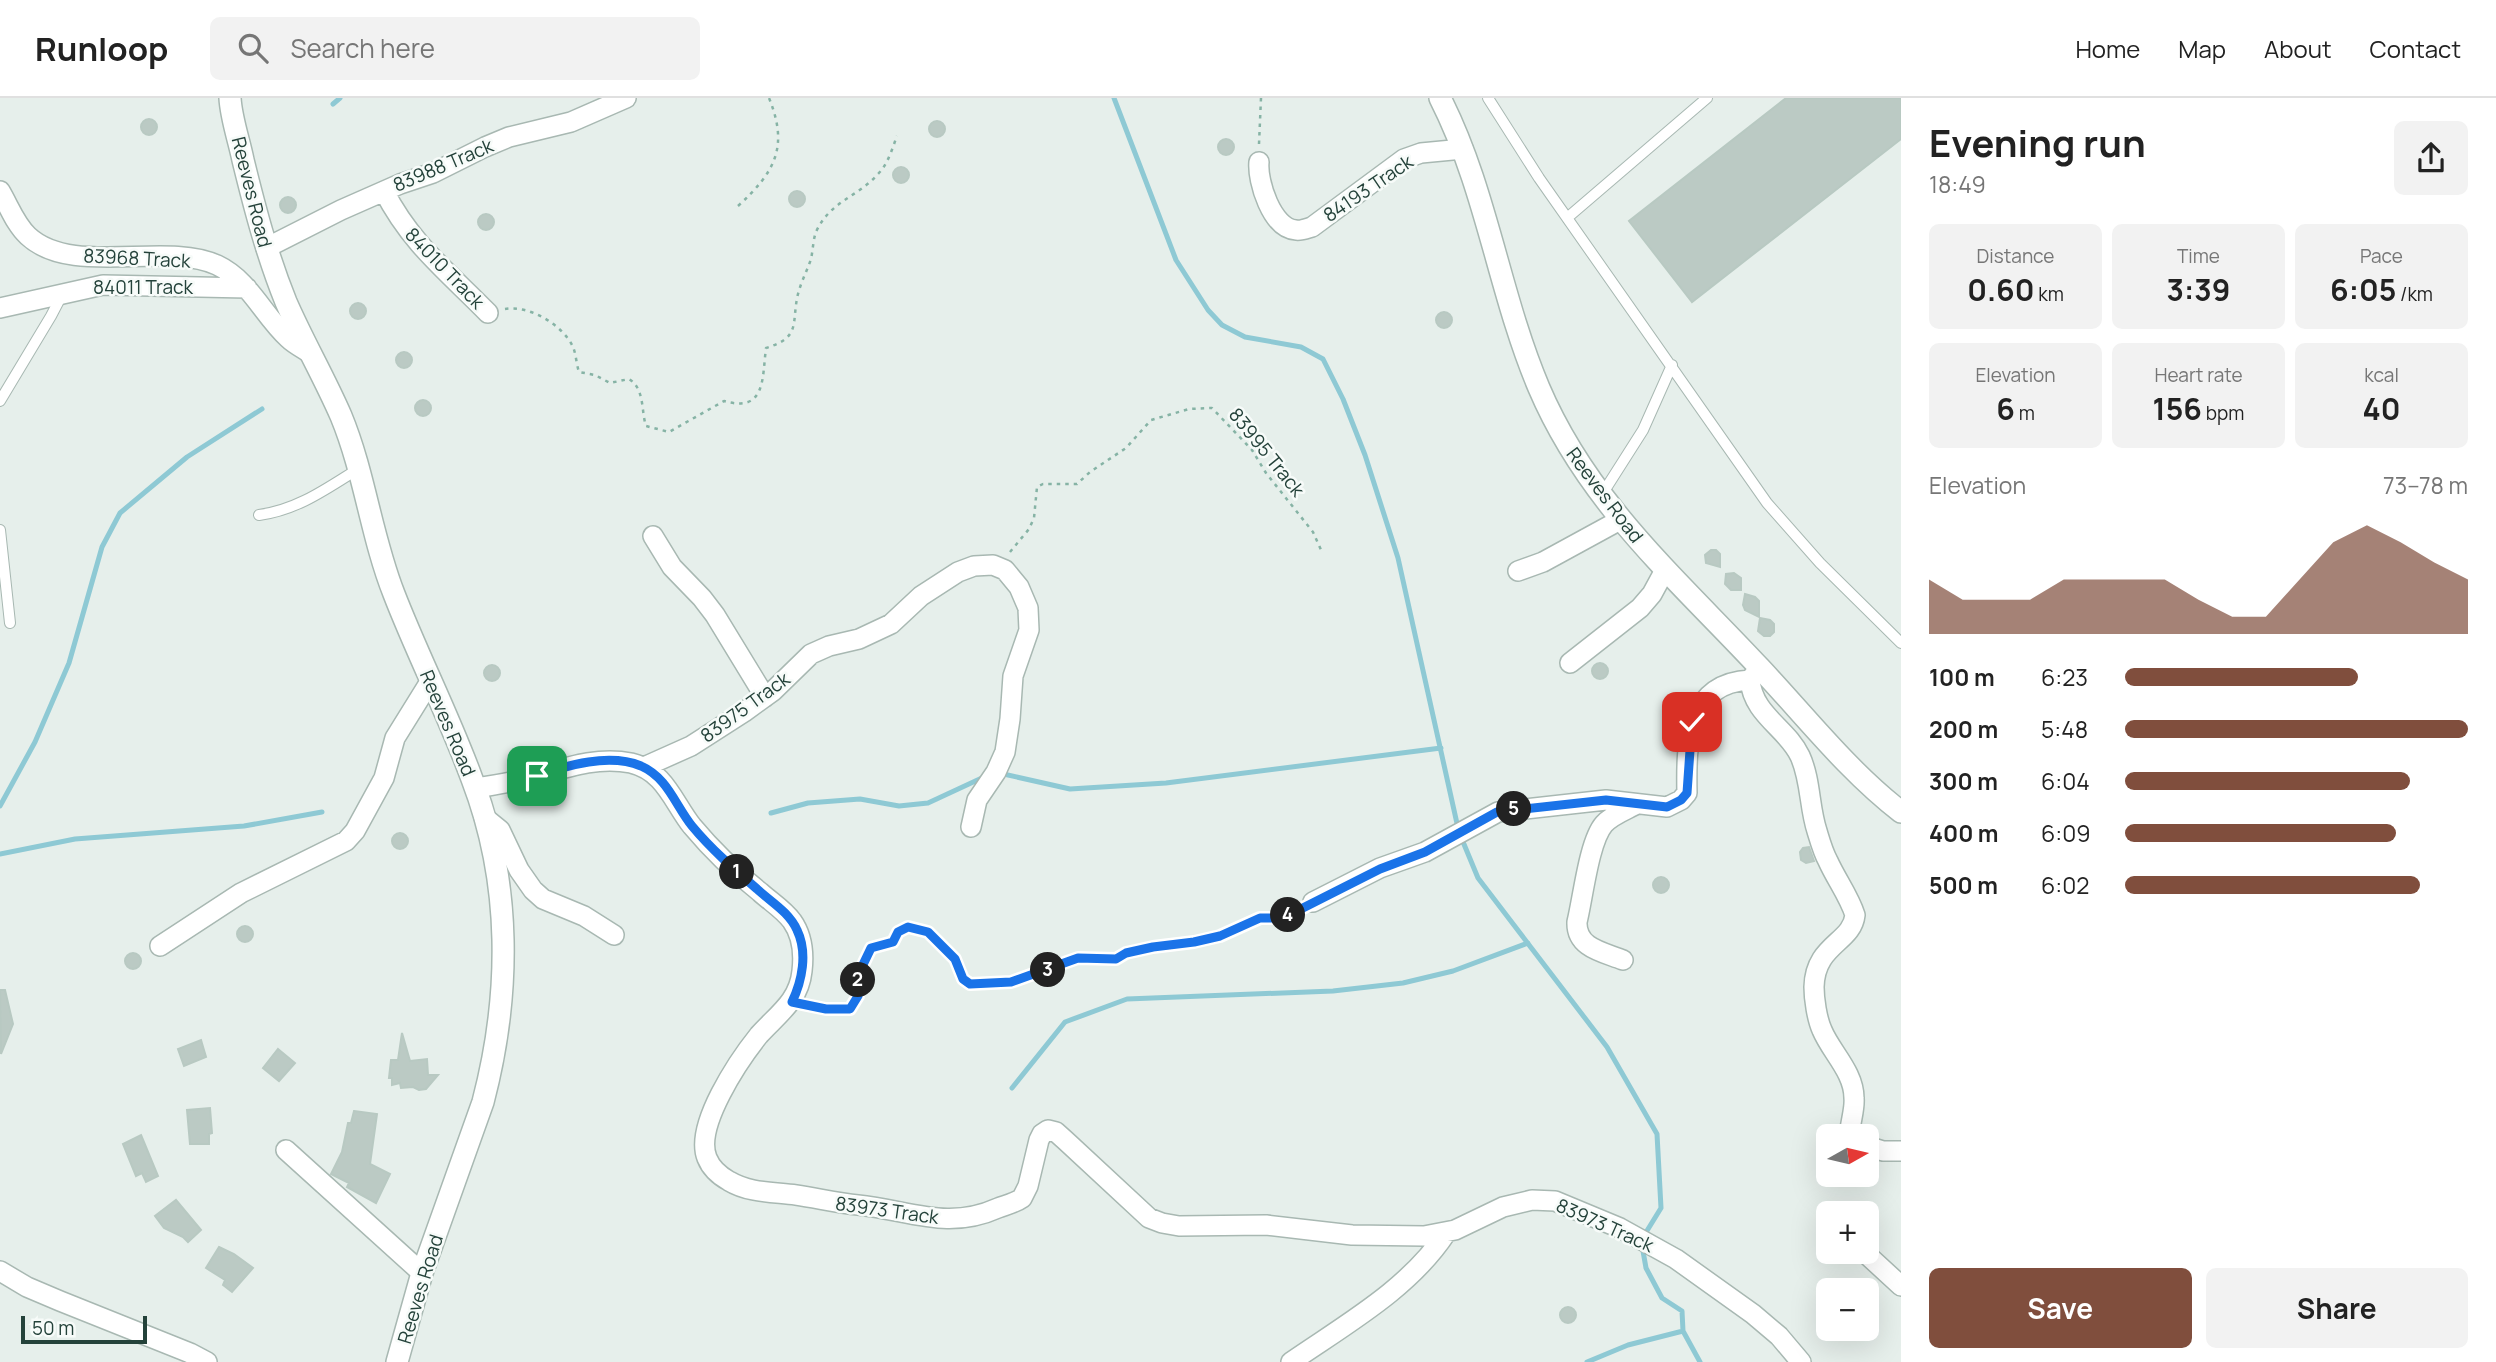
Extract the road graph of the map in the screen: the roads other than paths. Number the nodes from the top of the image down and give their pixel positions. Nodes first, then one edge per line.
1 (230, 98) edge
2 (626, 98) edge
3 (1440, 98) edge
4 (1488, 98) edge
5 (1707, 98) edge
6 (1463, 149) junction
7 (1259, 162) road end
8 (0, 191) edge
9 (384, 191) junction
10 (1567, 218) junction
11 (266, 248) junction
12 (247, 288) junction
13 (63, 293) junction
14 (0, 308) edge
15 (488, 313) road end
16 (310, 353) junction
17 (1672, 365) junction
18 (0, 401) edge
19 (359, 469) junction
20 (1601, 496) junction
21 (258, 515) dead end
22 (1620, 520) junction
23 (0, 530) edge
24 (653, 536) dead end
25 (1665, 570) junction
26 (1518, 571) dead end
27 (10, 623) dead end
28 (1901, 643) edge
29 (1570, 663) dead end
30 (1755, 674) junction
31 (431, 680) junction
32 (765, 697) junction
33 (644, 767) junction
34 (476, 788) junction
35 (1637, 804) junction
36 (1901, 811) edge
37 (484, 817) junction
38 (971, 827) dead end
39 (1313, 902) road end
40 (614, 935) dead end
41 (160, 946) dead end
42 (1623, 960) dead end
43 (1851, 1124) edge
44 (286, 1150) dead end
45 (1880, 1150) edge
46 (1901, 1151) edge
47 (1446, 1233) junction
48 (1877, 1264) edge
49 (0, 1271) edge
50 (422, 1273) junction
51 (1901, 1286) edge
52 (207, 1362) edge
53 (397, 1362) edge
54 (1291, 1362) edge
55 (1801, 1362) edge

1 - 11 street, Reeves Road
2 - 9 street, 83988 Track
3 - 6 street, Reeves Road
4 - 10 lane
5 - 10 lane
6 - 7 street, 84193 Track
6 - 20 street, Reeves Road
8 - 12 street, 83968 Track
9 - 11 street, 83988 Track
9 - 15 street, 84010 Track
10 - 17 lane
11 - 16 street, Reeves Road
12 - 13 street, 84011 Track
12 - 16 street, 83968 Track
13 - 14 street, 84011 Track
13 - 18 lane
16 - 19 street, Reeves Road
17 - 20 lane
17 - 28 lane
19 - 21 lane
19 - 31 street, Reeves Road
20 - 22 street, Reeves Road
22 - 25 street, Reeves Road
22 - 26 street
23 - 27 lane
24 - 32 street
25 - 29 street
25 - 30 street, Reeves Road
30 - 35 street
30 - 36 street, Reeves Road
30 - 43 street
31 - 34 street, Reeves Road
31 - 41 street
32 - 33 street, 83975 Track
32 - 38 street, 83975 Track
33 - 34 street
33 - 47 street, 83973 Track
34 - 37 street, Reeves Road
35 - 39 street
35 - 42 street
37 - 40 street
37 - 50 street, Reeves Road
44 - 50 street
45 - 46 street
47 - 54 street
47 - 55 street, 83973 Track
48 - 51 street
49 - 52 street
50 - 53 street, Reeves Road

